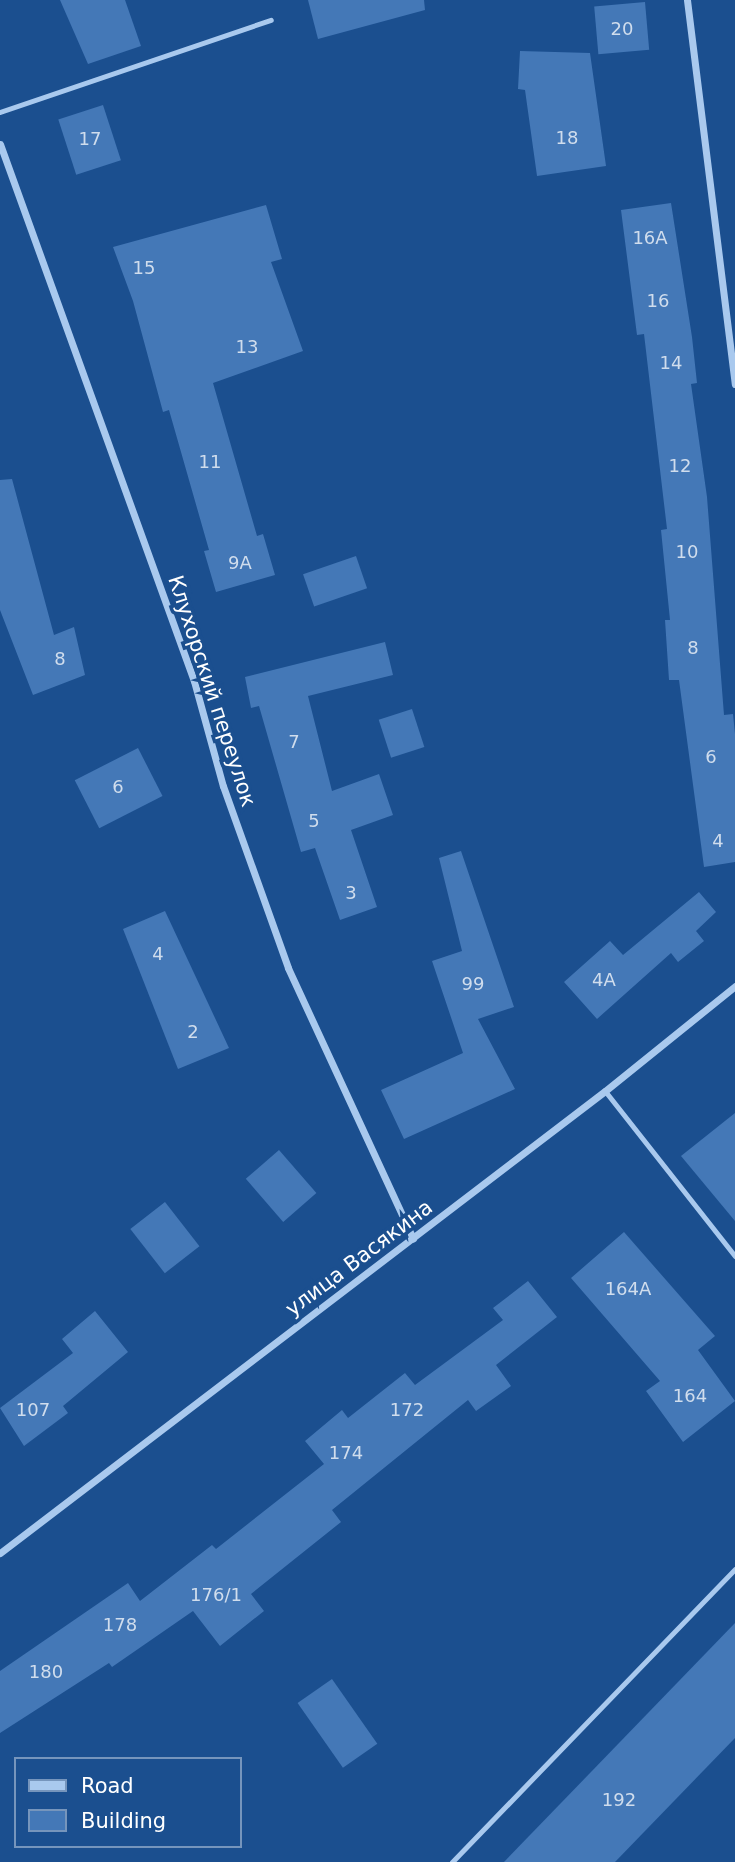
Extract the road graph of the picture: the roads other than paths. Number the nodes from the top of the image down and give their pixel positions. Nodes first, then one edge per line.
1 (687, 0) edge
2 (271, 20) dead end
3 (0, 112) edge
4 (0, 144) edge
5 (735, 384) edge
6 (735, 986) edge
7 (605, 1091) junction
8 (413, 1239) junction
9 (735, 1255) edge
10 (0, 1553) edge
11 (735, 1569) edge
12 (452, 1862) edge

1 - 5 street
2 - 3 lane
4 - 8 street, Клухорский переулок
6 - 7 street, улица Васякина
7 - 8 street, улица Васякина
7 - 9 lane
8 - 10 street, улица Васякина
11 - 12 lane

